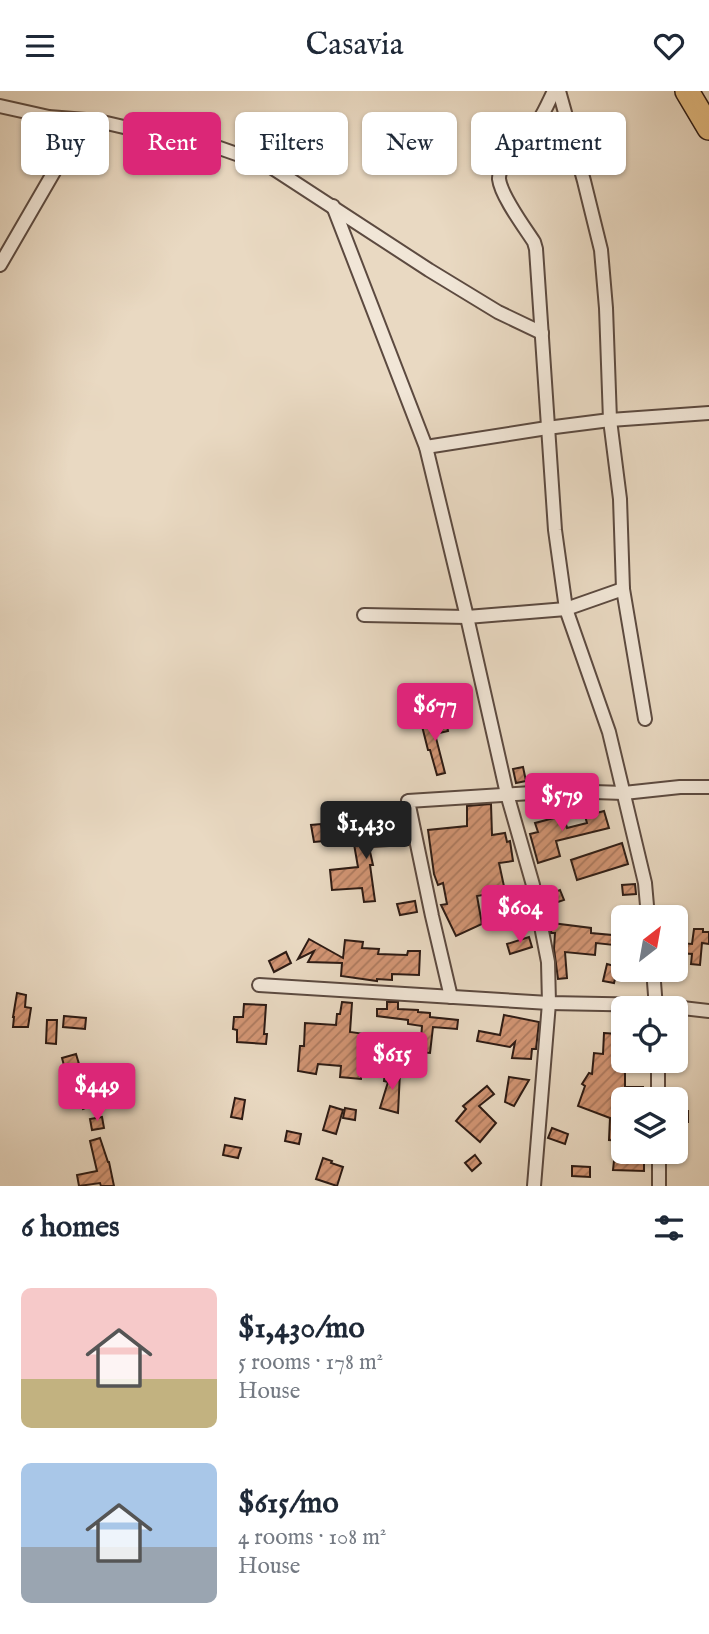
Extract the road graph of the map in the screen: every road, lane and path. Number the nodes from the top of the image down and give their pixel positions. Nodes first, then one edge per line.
1 (557, 91) edge
2 (687, 91) edge
3 (0, 106) edge
4 (27, 112) edge
5 (109, 124) edge
6 (709, 128) edge
7 (52, 175) edge
8 (333, 206) junction
9 (0, 265) edge
10 (542, 333) junction
11 (709, 412) edge
12 (610, 420) junction
13 (547, 428) junction
14 (426, 447) junction
15 (623, 589) junction
16 (566, 608) junction
17 (364, 615) dead end
18 (467, 617) junction
19 (645, 719) dead end
20 (709, 787) edge
21 (624, 793) junction
22 (507, 794) junction
23 (647, 905) edge
24 (259, 985) dead end
25 (451, 997) junction
26 (549, 1003) junction
27 (611, 1005) edge
28 (688, 1009) edge
29 (709, 1011) edge
30 (659, 1164) edge
31 (534, 1186) edge
32 (659, 1186) edge

1 - 10 street
1 - 12 street
2 - 6 highway
3 - 4 street
5 - 8 street
7 - 9 street
8 - 10 street
8 - 14 street
10 - 13 street
11 - 12 street
12 - 13 street
12 - 15 street
13 - 14 street
13 - 16 street
14 - 18 street
15 - 16 street
15 - 19 street
16 - 18 street
16 - 21 street
17 - 18 street
18 - 22 street
20 - 21 street
21 - 22 street
21 - 23 street
22 - 25 street
22 - 26 street
24 - 25 street
25 - 26 street
26 - 27 street
26 - 31 street
28 - 29 street
30 - 32 street

